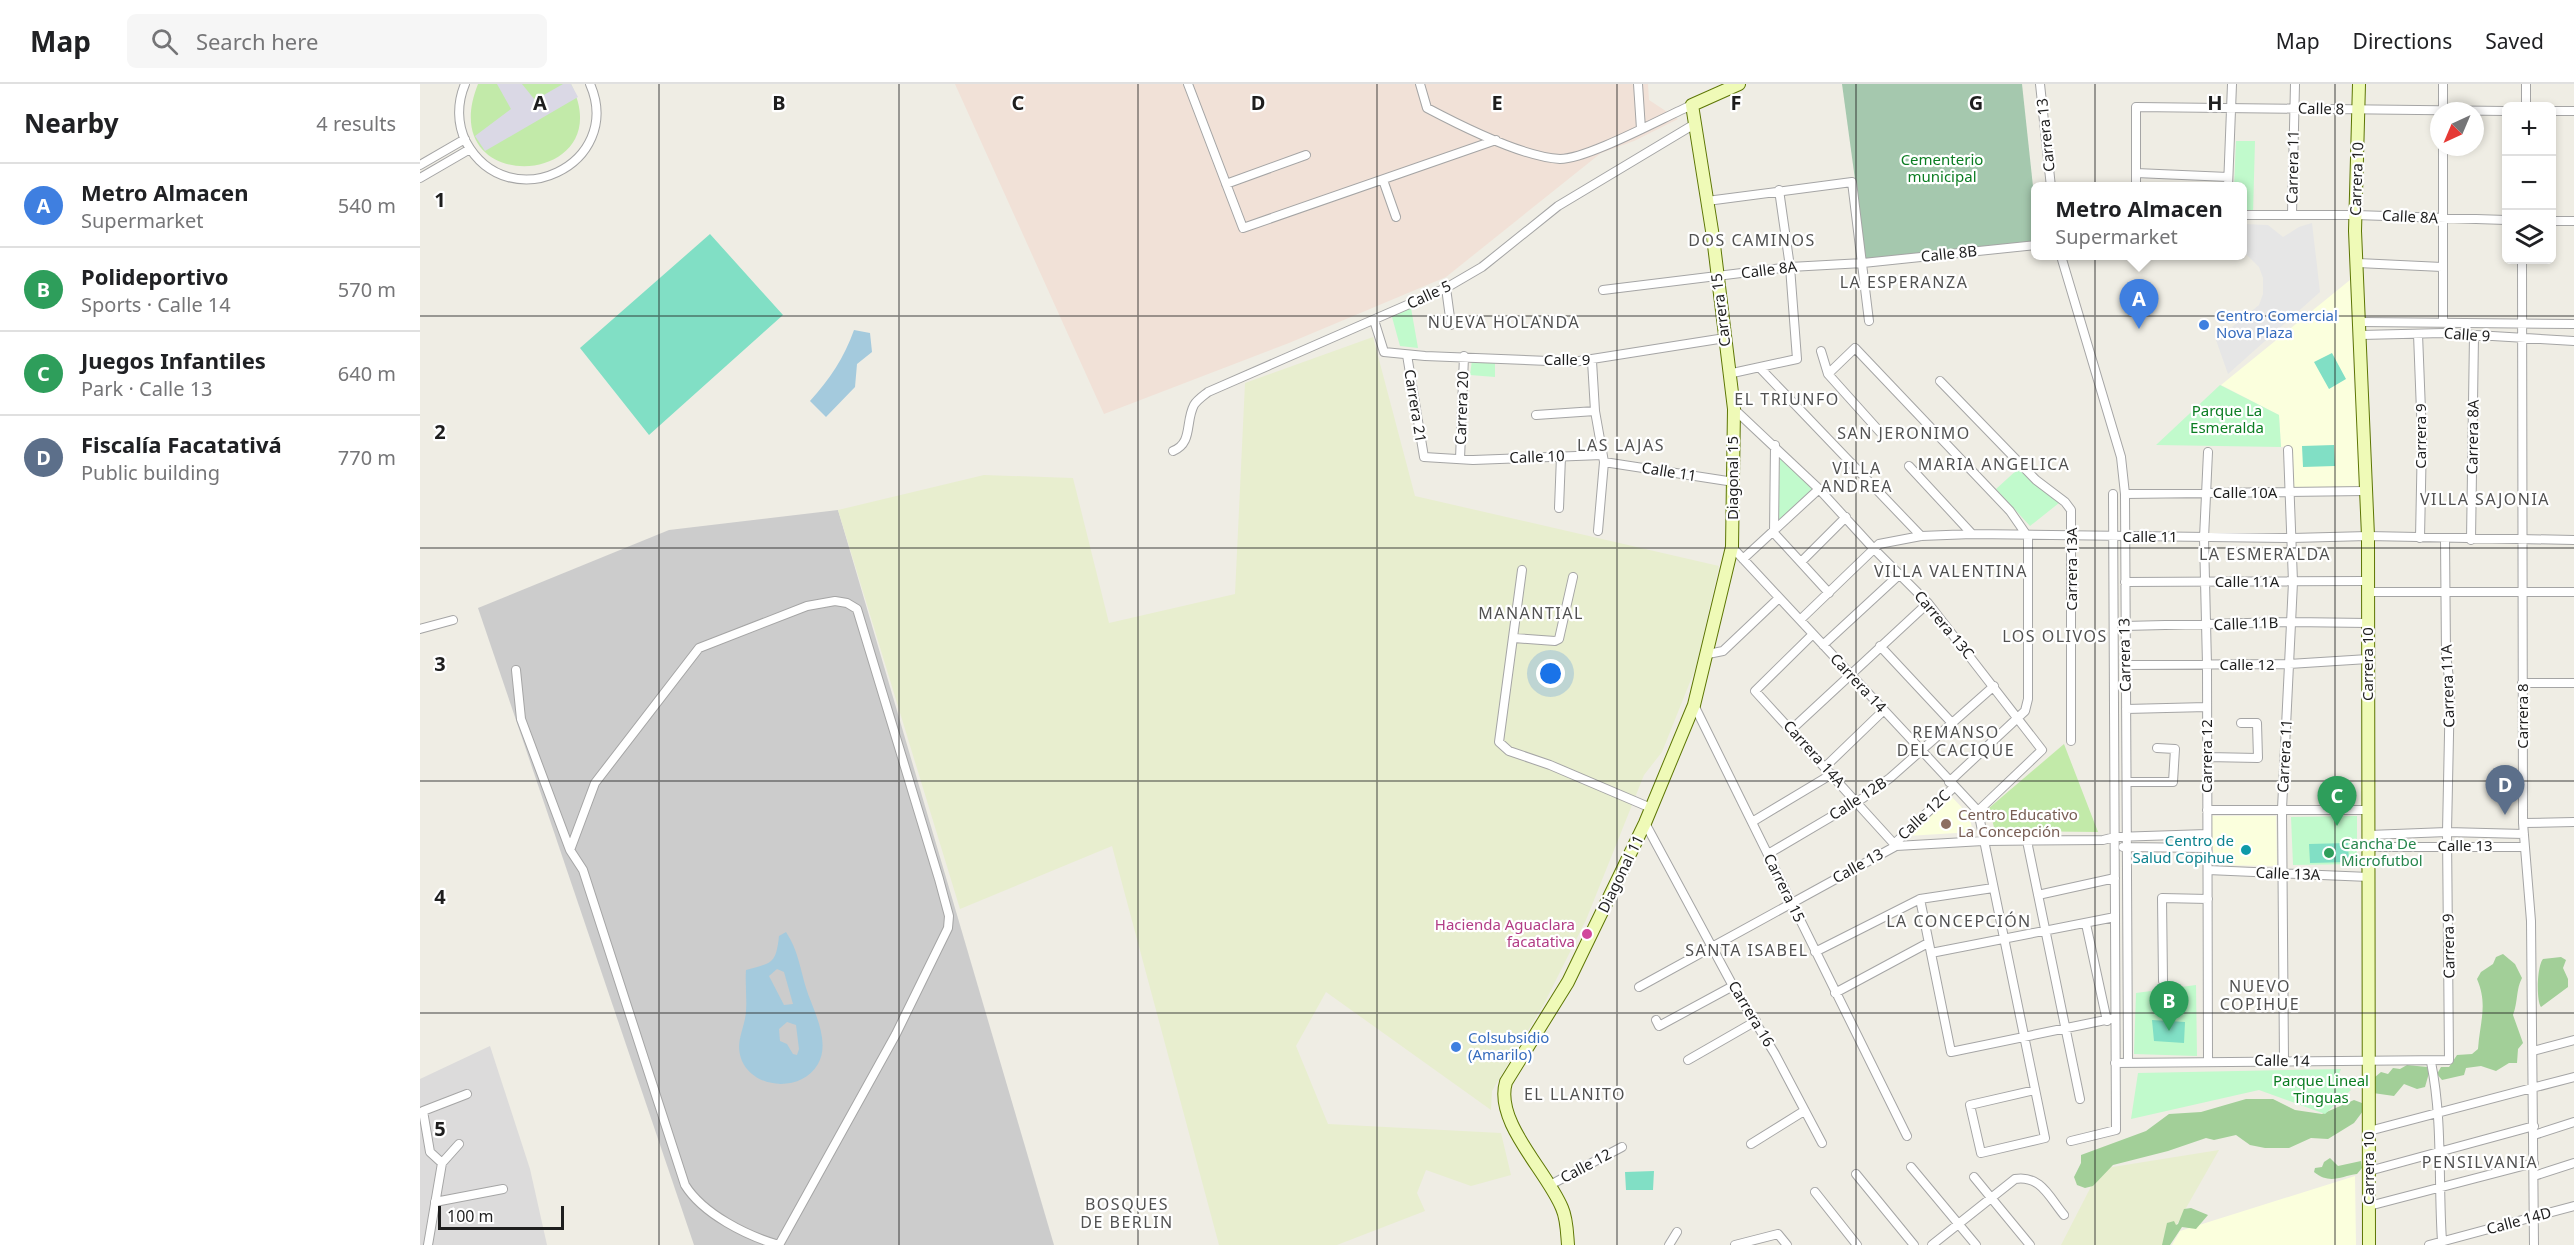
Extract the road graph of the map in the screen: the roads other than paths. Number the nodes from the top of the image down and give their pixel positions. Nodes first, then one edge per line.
1 (465, 84) edge
2 (590, 84) edge
3 (1188, 84) edge
4 (1420, 84) edge
5 (1638, 84) edge
6 (1738, 84) edge
7 (2040, 84) edge
8 (2232, 84) edge
9 (2295, 84) edge
10 (2360, 84) edge
11 (2443, 84) edge
12 (2526, 84) edge
13 (2443, 102) edge
14 (2526, 102) edge
15 (1692, 105) junction
16 (2231, 108) junction
17 (2294, 108) junction
18 (2358, 109) junction
19 (2430, 111) edge
20 (2484, 111) edge
21 (2502, 111) edge
22 (2556, 111) edge
23 (2574, 111) edge
24 (1693, 125) junction
25 (1641, 129) junction
26 (465, 139) junction
27 (1496, 140) junction
28 (470, 149) junction
29 (1306, 155) dead end
30 (2443, 156) edge
31 (420, 165) edge
32 (2136, 173) junction
33 (2228, 177) junction
34 (420, 178) edge
35 (1383, 180) junction
36 (2051, 182) edge
37 (2136, 182) edge
38 (2228, 182) edge
39 (1226, 184) junction
40 (1779, 190) junction
41 (1707, 201) junction
42 (2292, 214) junction
43 (2247, 215) edge
44 (2356, 215) junction
45 (1396, 217) dead end
46 (2442, 219) junction
47 (2502, 220) edge
48 (2556, 221) edge
49 (2574, 221) edge
50 (2031, 245) edge
51 (2062, 260) edge
52 (1863, 263) junction
53 (2358, 264) junction
54 (2522, 264) edge
55 (1790, 267) junction
56 (2442, 267) junction
57 (1717, 276) junction
58 (1446, 288) junction
59 (1604, 290) dead end
60 (1374, 320) junction
61 (1869, 321) dead end
62 (2443, 321) junction
63 (2361, 322) junction
64 (2521, 322) junction
65 (2574, 324) edge
66 (1451, 325) dead end
67 (2418, 334) junction
68 (2361, 335) junction
69 (2474, 335) junction
70 (1725, 338) junction
71 (2521, 340) junction
72 (2574, 341) edge
73 (1821, 351) dead end
74 (1407, 355) junction
75 (1464, 356) junction
76 (1592, 361) junction
77 (1760, 368) junction
78 (1728, 374) junction
79 (1828, 374) junction
80 (1940, 381) dead end
81 (1734, 409) junction
82 (1595, 411) junction
83 (1536, 416) dead end
84 (1880, 432) dead end
85 (1774, 445) junction
86 (2288, 450) dead end
87 (1173, 451) dead end
88 (2208, 452) dead end
89 (1561, 456) junction
90 (1424, 457) joint
91 (1603, 458) junction
92 (1460, 459) junction
93 (1909, 466) dead end
94 (1734, 482) junction
95 (1819, 489) junction
96 (2365, 491) junction
97 (2206, 492) junction
98 (2290, 493) junction
99 (2113, 494) dead end
100 (2125, 494) junction
101 (1559, 508) dead end
102 (1846, 518) junction
103 (1598, 531) dead end
104 (1774, 533) junction
105 (1972, 534) junction
106 (2072, 536) junction
107 (2368, 536) junction
108 (1921, 537) junction
109 (2028, 537) junction
110 (2113, 537) junction
111 (2125, 537) junction
112 (2204, 537) junction
113 (2292, 538) junction
114 (2420, 538) junction
115 (2445, 539) junction
116 (2523, 539) junction
117 (2471, 540) junction
118 (2574, 540) edge
119 (1732, 547) junction
120 (1873, 548) junction
121 (1743, 559) junction
122 (1801, 562) junction
123 (1522, 570) dead end
124 (1900, 574) junction
125 (1573, 577) dead end
126 (2125, 582) junction
127 (2207, 582) junction
128 (2293, 582) junction
129 (2368, 587) junction
130 (1829, 592) junction
131 (2446, 592) junction
132 (2524, 592) junction
133 (2574, 592) edge
134 (1779, 598) junction
135 (1928, 603) junction
136 (453, 620) dead end
137 (1800, 620) junction
138 (2291, 622) junction
139 (2368, 623) junction
140 (2206, 625) junction
141 (2124, 626) junction
142 (420, 629) edge
143 (1813, 634) junction
144 (1514, 638) junction
145 (1823, 645) junction
146 (1880, 646) junction
147 (1708, 654) junction
148 (2368, 659) junction
149 (2289, 664) junction
150 (2125, 665) junction
151 (2207, 665) junction
152 (516, 670) dead end
153 (1849, 674) junction
154 (2574, 682) edge
155 (2522, 683) junction
156 (1994, 686) junction
157 (1694, 705) junction
158 (2207, 706) junction
159 (2126, 709) junction
160 (1884, 711) junction
161 (2016, 718) junction
162 (1951, 722) junction
163 (2241, 723) dead end
164 (1792, 729) junction
165 (2071, 741) dead end
166 (2157, 748) dead end
167 (1920, 750) junction
168 (2207, 757) junction
169 (1826, 767) junction
170 (1832, 774) junction
171 (2127, 782) junction
172 (1952, 784) junction
173 (1857, 801) junction
174 (1651, 807) junction
175 (2282, 809) junction
176 (2207, 810) junction
177 (2369, 810) junction
178 (1978, 811) junction
179 (1752, 822) junction
180 (2574, 822) edge
181 (1645, 823) junction
182 (2523, 823) junction
183 (2447, 832) junction
184 (2207, 834) junction
185 (2524, 834) junction
186 (2127, 837) junction
187 (1983, 841) junction
188 (2027, 841) junction
189 (2115, 841) junction
190 (2369, 841) junction
191 (1895, 845) junction
192 (2448, 846) junction
193 (2524, 846) junction
194 (2127, 847) junction
195 (2207, 848) junction
196 (570, 850) junction
197 (1768, 854) junction
198 (2208, 870) junction
199 (2284, 874) junction
200 (2369, 877) junction
201 (2115, 878) junction
202 (1993, 888) junction
203 (2038, 895) junction
204 (1920, 899) junction
205 (2208, 899) junction
206 (1791, 903) junction
207 (2115, 917) junction
208 (2086, 924) junction
209 (2046, 932) junction
210 (2004, 939) junction
211 (1928, 943) junction
212 (1713, 947) junction
213 (1815, 952) junction
214 (1931, 953) junction
215 (2163, 981) dead end
216 (1733, 986) junction
217 (1639, 987) dead end
218 (1835, 993) junction
219 (1656, 1020) dead end
220 (2111, 1020) junction
221 (1756, 1021) junction
222 (2066, 1030) junction
223 (2025, 1039) junction
224 (2574, 1040) edge
225 (2533, 1052) junction
226 (1688, 1060) dead end
227 (2208, 1060) junction
228 (2449, 1060) joint
229 (2128, 1062) junction
230 (2284, 1062) junction
231 (2369, 1062) junction
232 (2431, 1062) junction
233 (2115, 1063) junction
234 (2574, 1077) edge
235 (2533, 1088) junction
236 (2035, 1089) junction
237 (467, 1094) dead end
238 (2080, 1099) dead end
239 (1804, 1111) junction
240 (422, 1112) edge
241 (2440, 1112) junction
242 (2574, 1122) edge
243 (2534, 1130) junction
244 (2369, 1131) junction
245 (1907, 1136) dead end
246 (2071, 1141) dead end
247 (1822, 1143) dead end
248 (459, 1144) dead end
249 (1751, 1144) dead end
250 (1622, 1147) dead end
251 (2438, 1152) junction
252 (442, 1163) junction
253 (2534, 1163) junction
254 (2574, 1163) edge
255 (1911, 1167) dead end
256 (2369, 1171) junction
257 (1856, 1174) dead end
258 (2534, 1176) junction
259 (1974, 1177) dead end
260 (1550, 1185) junction
261 (2439, 1186) junction
262 (503, 1189) dead end
263 (1815, 1192) dead end
264 (1991, 1197) junction
265 (435, 1202) junction
266 (2369, 1206) junction
267 (2574, 1206) edge
268 (2064, 1215) dead end
269 (2534, 1217) junction
270 (1958, 1224) junction
271 (1677, 1232) dead end
272 (2442, 1241) junction
273 (428, 1245) edge
274 (778, 1245) edge
275 (1568, 1245) edge
276 (1669, 1245) edge
277 (1735, 1245) edge
278 (1787, 1245) edge
279 (1857, 1245) edge
280 (1914, 1245) edge
281 (1932, 1245) edge
282 (1976, 1245) edge
283 (2030, 1245) edge
284 (2369, 1245) edge
285 (2430, 1245) edge
286 (2534, 1245) edge

1 - 26 street
2 - 28 street
3 - 39 street
4 - 27 street
5 - 25 street
6 - 15 street
7 - 36 street, Carrera 13
8 - 16 street
9 - 17 street, Carrera 11
10 - 18 street, Carrera 10
11 - 13 street
12 - 14 street
15 - 24 street, Carrera 15
15 - 25 street
16 - 17 street, Calle 8
16 - 32 street, Calle 8
16 - 33 street
17 - 18 street, Calle 8
17 - 42 street, Carrera 11
18 - 19 street, Calle 8
18 - 44 street, Carrera 10
20 - 21 street, Calle 8
22 - 23 street
24 - 41 street, Carrera 15
24 - 58 street, Calle 5
25 - 27 street
26 - 28 street
26 - 31 street
27 - 35 street
28 - 34 street
29 - 39 street
30 - 46 street
32 - 33 street
32 - 37 street
33 - 38 street
35 - 39 street
35 - 45 street
40 - 41 street
40 - 52 street
40 - 55 street
41 - 57 street, Carrera 15
42 - 43 street, Calle 8A
42 - 44 street, Calle 8A
44 - 46 street, Calle 8A
44 - 53 street, Carrera 10
46 - 47 street, Calle 8A
46 - 56 street
48 - 49 street
50 - 52 street, Calle 8B
51 - 100 street, Carrera 13
52 - 55 street, Calle 8A
52 - 61 street
53 - 56 street
53 - 63 street, Carrera 10
54 - 64 street, Carrera 8
55 - 57 street, Calle 8A
55 - 77 street
56 - 62 street
57 - 59 street, Calle 8A
57 - 70 street, Carrera 15
58 - 60 street, Calle 5
58 - 66 street
60 - 74 street, Calle 9
60 - 87 street, Calle 5
62 - 63 street, Calle 9
62 - 64 street, Calle 9
63 - 68 street, Carrera 10
64 - 65 street, Calle 9
64 - 71 street, Carrera 8
67 - 68 street, Calle 9
67 - 69 street, Calle 9
67 - 114 street, Carrera 9
68 - 96 street, Carrera 10
69 - 71 street, Calle 9
69 - 117 street, Carrera 8A
70 - 76 street, Calle 9
70 - 78 street, Carrera 15
71 - 72 street, Calle 9
71 - 116 street, Carrera 8
73 - 79 street
74 - 75 street, Calle 9
74 - 90 street, Carrera 21
75 - 76 street, Calle 9
75 - 92 street, Carrera 20
76 - 82 street
77 - 78 street
77 - 108 street
78 - 81 street, Carrera 15
79 - 84 street
79 - 109 street
80 - 106 street, Carrera 13A
81 - 85 street, Carrera 13C
81 - 94 street, Diagonal 15
82 - 83 street
82 - 91 street
85 - 95 street, Carrera 13C
85 - 104 street
86 - 98 street, Carrera 11
88 - 97 street, Carrera 12
89 - 91 street, Calle 10
89 - 92 street, Calle 10
89 - 101 street
90 - 92 street, Calle 10
91 - 94 street, Calle 11
91 - 103 street
93 - 105 street
94 - 119 street, Diagonal 15
95 - 102 street, Carrera 13C
95 - 104 street
96 - 98 street, Calle 10A
96 - 107 street, Carrera 10
97 - 98 street, Calle 10A
97 - 100 street, Calle 10A
97 - 112 street, Carrera 12
98 - 113 street, Carrera 11
99 - 110 street, Carrera 13
100 - 111 street, Carrera 13
102 - 120 street, Carrera 13C
102 - 122 street
104 - 121 street
104 - 122 street
105 - 108 street, Calle 11
105 - 109 street, Calle 11
106 - 109 street, Calle 11
106 - 110 street, Calle 11
106 - 165 street, Carrera 13A
107 - 113 street, Calle 11
107 - 114 street, Calle 11
107 - 129 street, Carrera 10
108 - 120 street, Calle 11
109 - 161 street
110 - 111 street, Calle 11
110 - 189 street, Carrera 13
111 - 112 street, Calle 11
111 - 126 street, Carrera 13
112 - 113 street, Calle 11
112 - 127 street, Carrera 12
113 - 128 street, Carrera 11
114 - 115 street, Calle 11
115 - 117 street, Calle 11
115 - 131 street, Carrera 11A
116 - 117 street, Calle 11
116 - 118 street, Calle 11
116 - 132 street, Carrera 8
119 - 121 street, Carrera 14
119 - 147 street, Diagonal 11
120 - 124 street, Carrera 13C
120 - 130 street
121 - 134 street, Carrera 14
122 - 130 street
123 - 144 street
124 - 135 street, Carrera 13C
124 - 145 street
125 - 144 street
126 - 127 street, Calle 11A
126 - 141 street, Carrera 13
127 - 128 street, Calle 11A
127 - 140 street, Carrera 12
128 - 129 street, Calle 11A
128 - 138 street, Carrera 11
129 - 131 street, Calle 11A
129 - 139 street, Carrera 10
130 - 137 street
131 - 132 street, Calle 11A
131 - 183 street, Carrera 11A
132 - 133 street, Calle 11A
132 - 155 street, Carrera 8
134 - 137 street, Carrera 14
134 - 147 street
135 - 146 street
135 - 156 street, Carrera 13C
136 - 142 street
137 - 143 street, Carrera 14
138 - 139 street, Calle 11B
138 - 140 street, Calle 11B
138 - 149 street, Carrera 11
139 - 148 street, Carrera 10
140 - 141 street, Calle 11B
140 - 151 street, Carrera 12
141 - 150 street, Carrera 13
143 - 145 street, Carrera 14
143 - 164 street, Carrera 14A
144 - 174 street
145 - 153 street, Carrera 14
146 - 153 street
146 - 162 street
147 - 157 street, Diagonal 11
148 - 149 street, Calle 12
148 - 177 street, Carrera 10
149 - 151 street, Calle 12
149 - 175 street, Carrera 11
150 - 151 street, Calle 12
150 - 159 street, Carrera 13
151 - 158 street, Carrera 12
152 - 196 street
153 - 160 street, Carrera 14
153 - 164 street
154 - 155 street
155 - 182 street, Carrera 8
156 - 161 street, Carrera 13C
156 - 162 street, Calle 12B
157 - 174 street, Diagonal 11
157 - 179 street, Carrera 15
158 - 159 street
158 - 168 street, Carrera 12
159 - 171 street, Carrera 13
160 - 167 street, Carrera 14
160 - 169 street
161 - 172 street, Calle 12C
161 - 178 street, Carrera 13C
162 - 167 street, Calle 12B
163 - 168 street
164 - 169 street, Carrera 14A
166 - 171 street
167 - 172 street, Carrera 14
167 - 173 street, Calle 12B
168 - 176 street, Carrera 12
169 - 170 street, Carrera 14A
170 - 173 street, Carrera 14A
170 - 179 street
171 - 186 street, Carrera 13
172 - 178 street, Carrera 14
172 - 191 street, Calle 12C
173 - 191 street, Carrera 14A
173 - 197 street, Calle 12B
174 - 181 street, Diagonal 11
175 - 176 street
175 - 177 street
175 - 199 street, Carrera 11
176 - 184 street, Carrera 12
177 - 190 street, Carrera 10
178 - 187 street
179 - 197 street, Carrera 15
180 - 182 street
181 - 212 street, Carrera 16
181 - 260 street, Diagonal 11
182 - 185 street, Carrera 8
183 - 185 street, Calle 13
183 - 190 street, Calle 13
183 - 192 street, Carrera 9
184 - 186 street, Calle 13
184 - 195 street, Carrera 12
185 - 193 street, Carrera 8
186 - 189 street, Calle 13
186 - 194 street, Carrera 13
187 - 188 street, Calle 13
187 - 191 street, Calle 13
187 - 202 street
188 - 189 street, Calle 13
188 - 203 street
189 - 194 street, Calle 13
189 - 201 street, Carrera 13
190 - 192 street, Calle 13
190 - 200 street, Carrera 10
191 - 206 street, Calle 13
192 - 193 street, Calle 13
192 - 228 street, Carrera 9
193 - 225 street, Carrera 8
194 - 195 street, Calle 13
194 - 229 street, Carrera 13
195 - 198 street, Carrera 12
196 - 274 street
196 - 274 street
197 - 206 street, Carrera 15
198 - 199 street, Calle 13A
198 - 205 street, Carrera 12
199 - 200 street, Calle 13A
199 - 230 street, Carrera 11
200 - 231 street, Carrera 10
201 - 203 street
201 - 207 street, Carrera 13
202 - 204 street
202 - 210 street
203 - 209 street
204 - 211 street
204 - 213 street
205 - 215 street
205 - 227 street, Carrera 12
206 - 212 street, Calle 13
206 - 213 street, Carrera 15
207 - 208 street
207 - 220 street, Carrera 13
208 - 209 street
208 - 220 street, Carrera 13
209 - 210 street
209 - 222 street
210 - 214 street
210 - 223 street
211 - 214 street
211 - 218 street
212 - 216 street, Carrera 16
212 - 217 street, Calle 13
213 - 218 street, Carrera 15
214 - 223 street
216 - 219 street
216 - 221 street, Carrera 16
218 - 245 street, Carrera 15
220 - 222 street
220 - 233 street, Carrera 13
221 - 226 street
221 - 239 street, Carrera 16
222 - 223 street
222 - 238 street
223 - 236 street
224 - 225 street
225 - 235 street, Carrera 8
227 - 229 street, Calle 14
227 - 230 street, Calle 14
228 - 232 street, Calle 14
229 - 233 street, Calle 14
230 - 231 street, Calle 14
231 - 232 street, Calle 14
231 - 244 street, Carrera 10
232 - 241 street
233 - 246 street, Carrera 13
234 - 235 street
235 - 241 street
235 - 243 street, Carrera 8
236 - 236 street
237 - 240 street
239 - 247 street, Carrera 16
239 - 249 street
240 - 252 street
241 - 244 street
241 - 251 street
242 - 243 street
243 - 251 street
243 - 253 street, Carrera 8
244 - 256 street, Carrera 10
248 - 252 street
250 - 260 street, Calle 12
251 - 256 street
251 - 261 street
252 - 265 street
253 - 258 street, Carrera 8
253 - 261 street
254 - 258 street
255 - 270 street
256 - 266 street, Carrera 10
257 - 280 street
258 - 269 street, Carrera 8
259 - 264 street
260 - 275 street, Diagonal 11
261 - 266 street
261 - 272 street
262 - 265 street
263 - 279 street
264 - 268 street
264 - 270 street
264 - 283 street
265 - 273 street
266 - 284 street, Carrera 10
267 - 269 street, Calle 14D
269 - 272 street, Calle 14D
269 - 286 street, Carrera 8
270 - 281 street
270 - 282 street
271 - 276 street
272 - 285 street, Calle 14D
277 - 278 street

